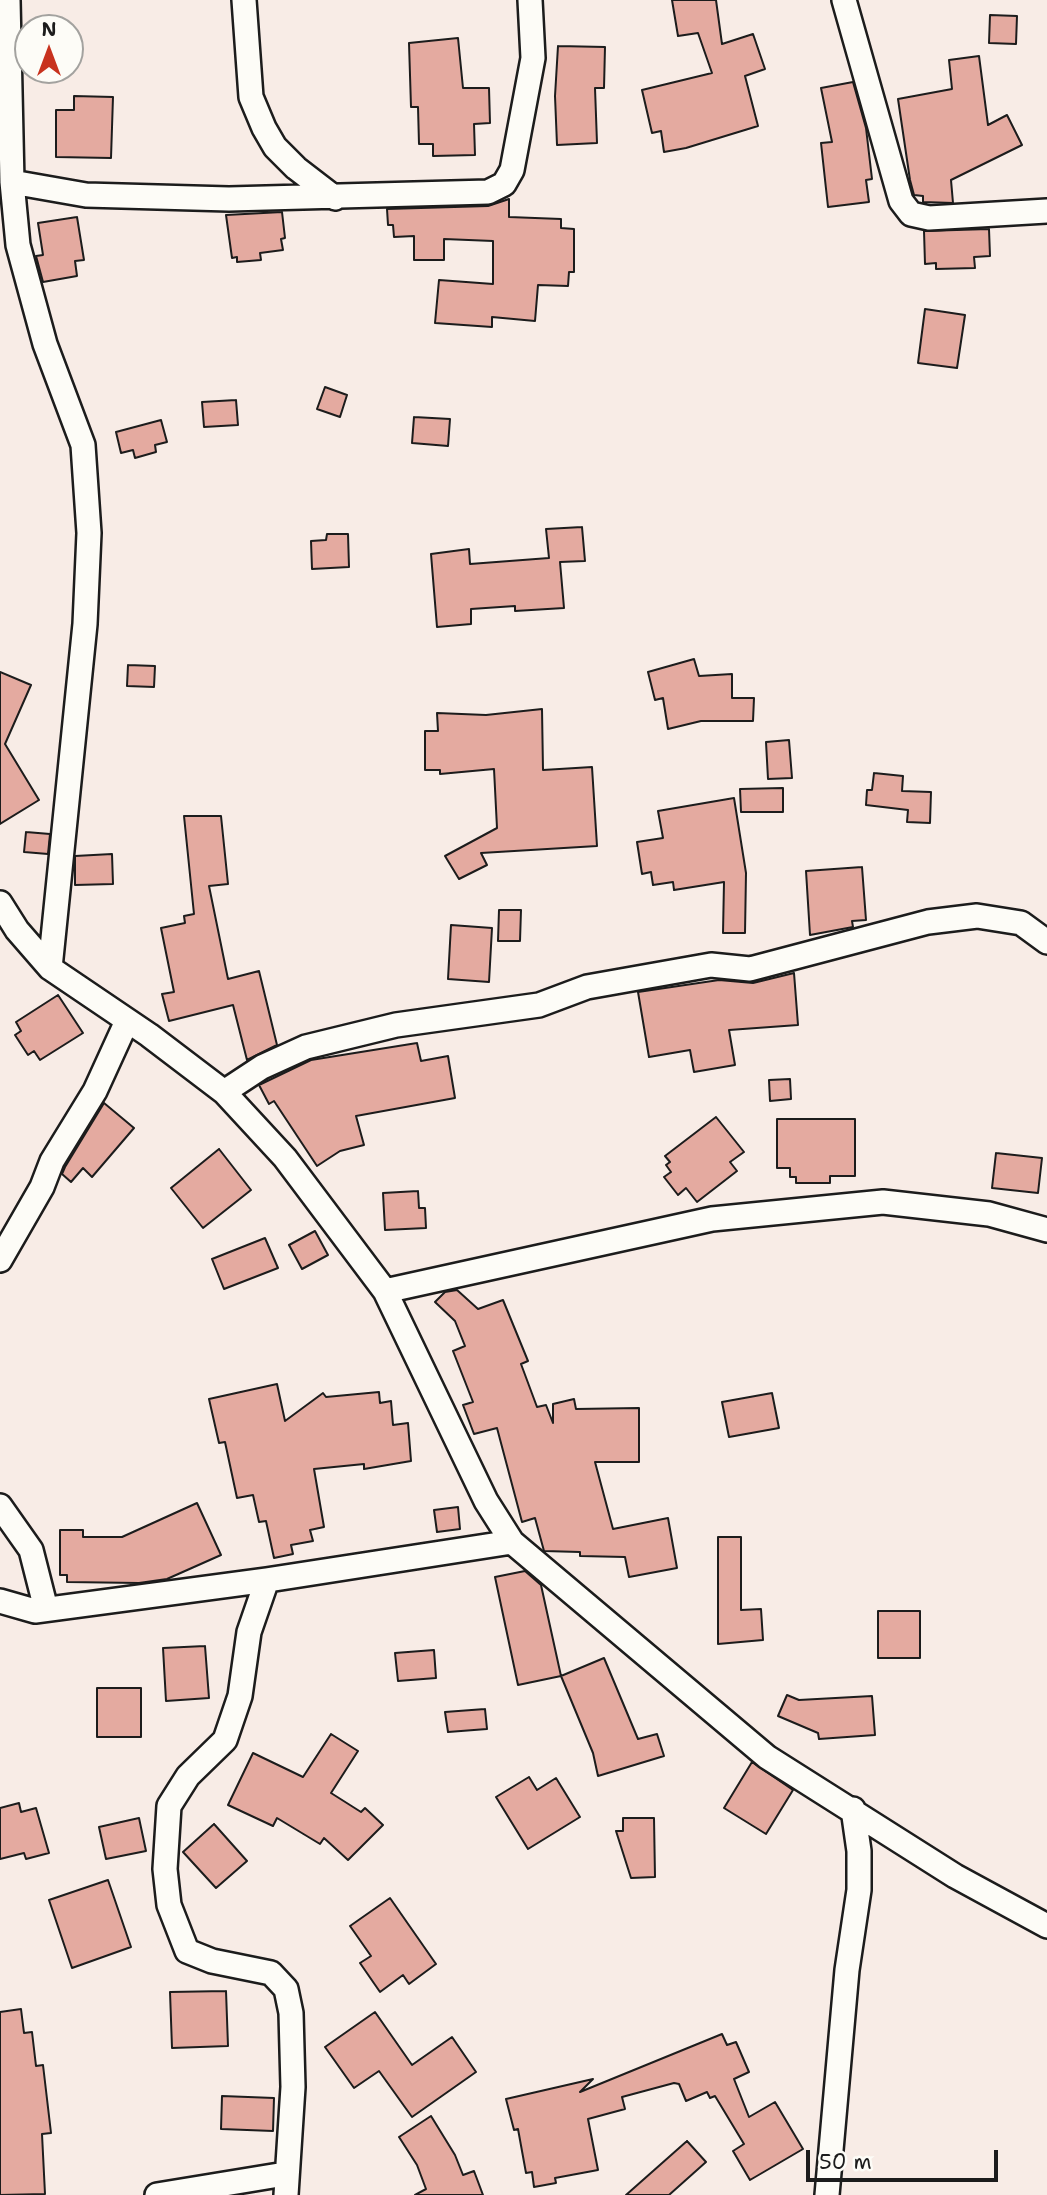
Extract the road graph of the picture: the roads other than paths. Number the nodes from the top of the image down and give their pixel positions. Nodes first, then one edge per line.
1 (8, 0) edge
2 (244, 0) edge
3 (530, 0) edge
4 (844, 0) edge
5 (12, 182) junction
6 (335, 198) junction
7 (1047, 211) edge
8 (0, 904) edge
9 (1047, 942) edge
10 (50, 968) junction
11 (127, 1021) junction
12 (224, 1092) junction
13 (1047, 1230) edge
14 (0, 1260) edge
15 (385, 1291) junction
16 (0, 1506) edge
17 (512, 1542) junction
18 (267, 1580) junction
19 (0, 1601) edge
20 (46, 1609) junction
21 (853, 1809) junction
22 (1047, 1926) edge
23 (286, 2184) edge
24 (156, 2195) edge
25 (827, 2195) edge

1 - 5 street
2 - 6 street
3 - 6 street
4 - 7 street
5 - 6 street
5 - 10 street
8 - 10 street
9 - 12 street
10 - 11 street
11 - 12 street
11 - 14 street
12 - 15 street
13 - 15 street
15 - 17 street
16 - 20 street
17 - 18 street
17 - 21 street
18 - 20 street
18 - 23 street
19 - 20 street
21 - 22 street
21 - 25 street
23 - 24 street

